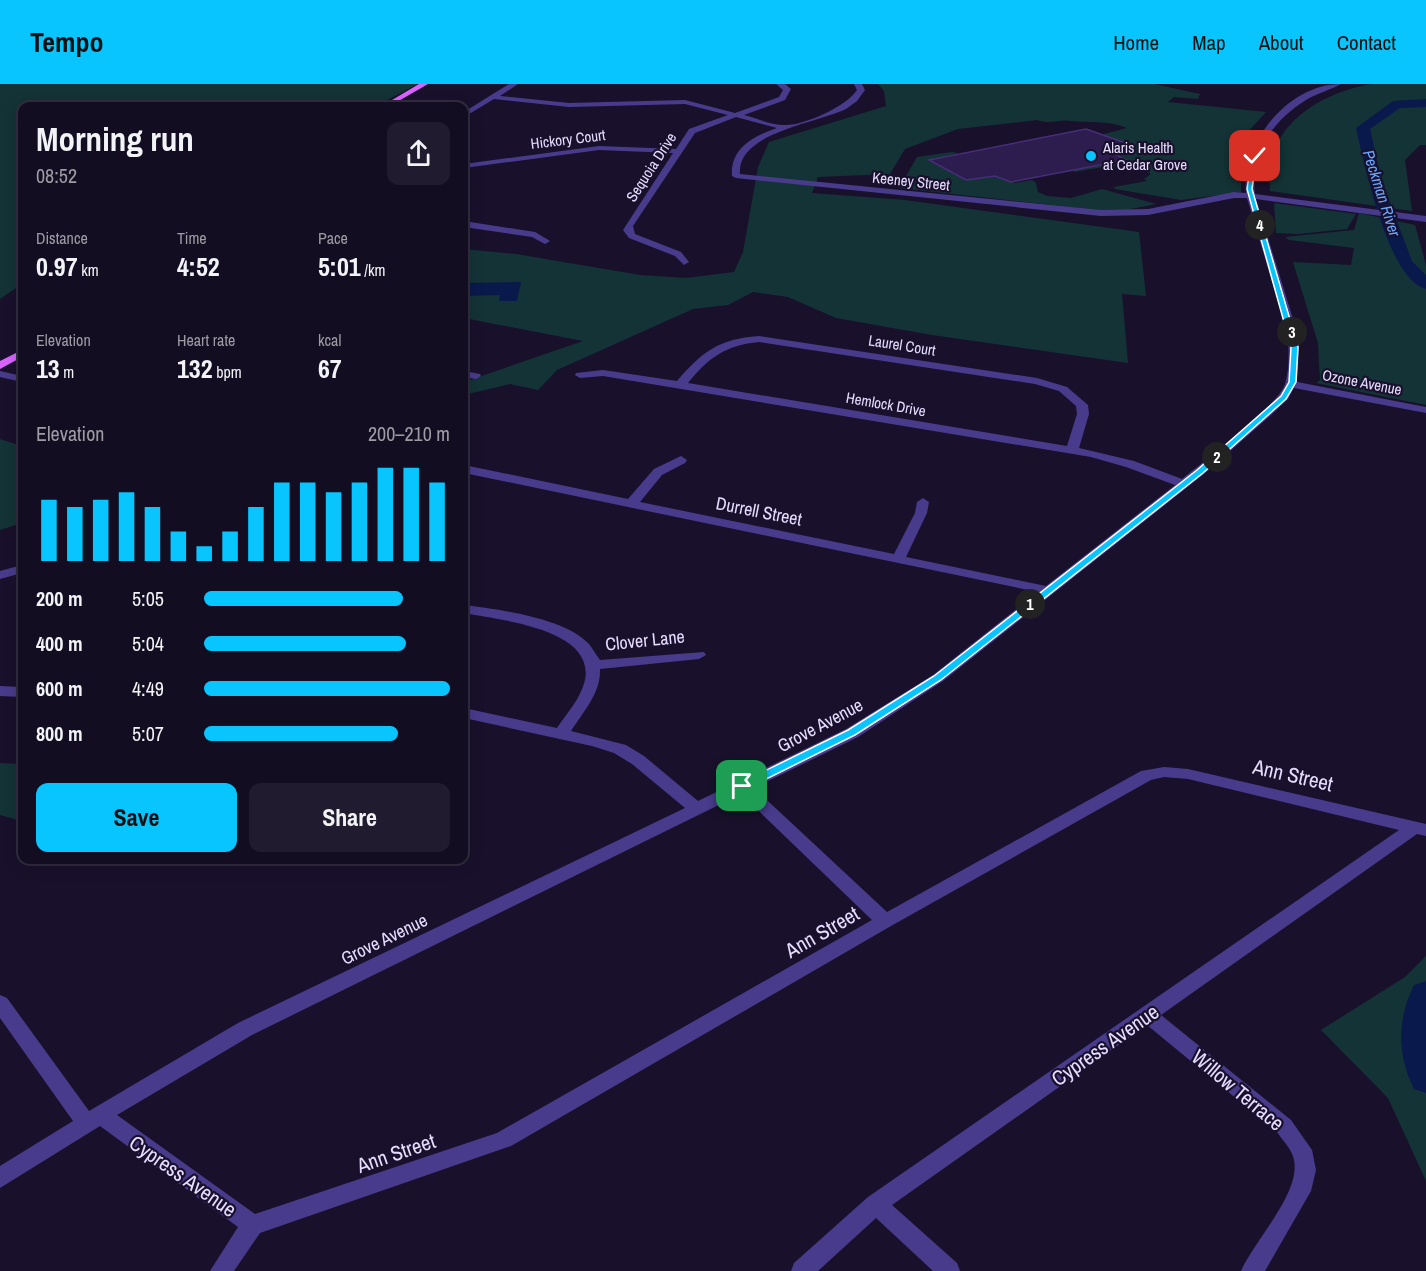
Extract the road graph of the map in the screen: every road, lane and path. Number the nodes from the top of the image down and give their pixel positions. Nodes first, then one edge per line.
1 (424, 84) edge
2 (514, 84) edge
3 (780, 84) edge
4 (858, 84) edge
5 (1337, 84) edge
6 (494, 97) junction
7 (393, 102) edge
8 (468, 113) edge
9 (736, 114) junction
10 (787, 128) junction
11 (677, 151) junction
12 (468, 165) edge
13 (1251, 196) junction
14 (1426, 219) edge
15 (468, 225) edge
16 (544, 241) dead end
17 (684, 262) dead end
18 (18, 355) edge
19 (0, 366) edge
20 (0, 374) edge
21 (468, 375) edge
22 (580, 375) dead end
23 (476, 376) dead end
24 (18, 378) edge
25 (1292, 384) junction
26 (680, 385) junction
27 (1426, 410) edge
28 (1072, 451) junction
29 (681, 460) dead end
30 (468, 471) edge
31 (1184, 484) junction
32 (923, 502) dead end
33 (631, 504) junction
34 (899, 558) junction
35 (18, 570) edge
36 (0, 575) edge
37 (1046, 591) junction
38 (468, 610) edge
39 (699, 655) dead end
40 (594, 665) junction
41 (0, 691) edge
42 (18, 692) edge
43 (468, 714) edge
44 (561, 734) junction
45 (742, 786) junction
46 (696, 808) junction
47 (1420, 829) edge
48 (885, 921) junction
49 (0, 1003) edge
50 (1148, 1015) junction
51 (93, 1119) junction
52 (0, 1178) edge
53 (876, 1204) junction
54 (252, 1225) junction
55 (221, 1271) edge
56 (802, 1271) edge
57 (949, 1271) edge
58 (1252, 1271) edge

1 - 7 main road
2 - 6 street
3 - 9 street, Sequoia Drive
4 - 10 street, Keeney Street
5 - 13 street
6 - 8 street
6 - 9 street
9 - 10 street
9 - 11 street, Sequoia Drive
10 - 13 street, Keeney Street
11 - 12 street, Hickory Court
11 - 17 street, Sequoia Drive
13 - 14 street
13 - 25 street
15 - 16 street
18 - 19 main road
20 - 24 street
21 - 23 street
22 - 26 street, Hemlock Drive
25 - 27 street, Ozone Avenue
25 - 31 street, Grove Avenue
26 - 28 street, Hemlock Drive
26 - 28 street, Laurel Court
28 - 31 street, Hemlock Drive
29 - 33 street
30 - 33 street, Durrell Street
31 - 37 street, Grove Avenue
32 - 34 street
33 - 34 street, Durrell Street
34 - 37 street, Durrell Street
35 - 36 street
37 - 45 street, Grove Avenue
38 - 40 street
39 - 40 street, Clover Lane
40 - 44 street
41 - 42 street
43 - 44 street
44 - 46 street
45 - 46 street, Grove Avenue
45 - 48 street
46 - 51 street, Grove Avenue
47 - 48 street, Ann Street
47 - 50 street, Cypress Avenue
48 - 54 street, Ann Street
49 - 51 street, Cypress Avenue
50 - 53 street, Cypress Avenue
50 - 58 street, Willow Terrace
51 - 52 street, Grove Avenue
51 - 54 street, Cypress Avenue
53 - 56 street, Cypress Avenue
53 - 57 street
54 - 55 street, Cypress Avenue

